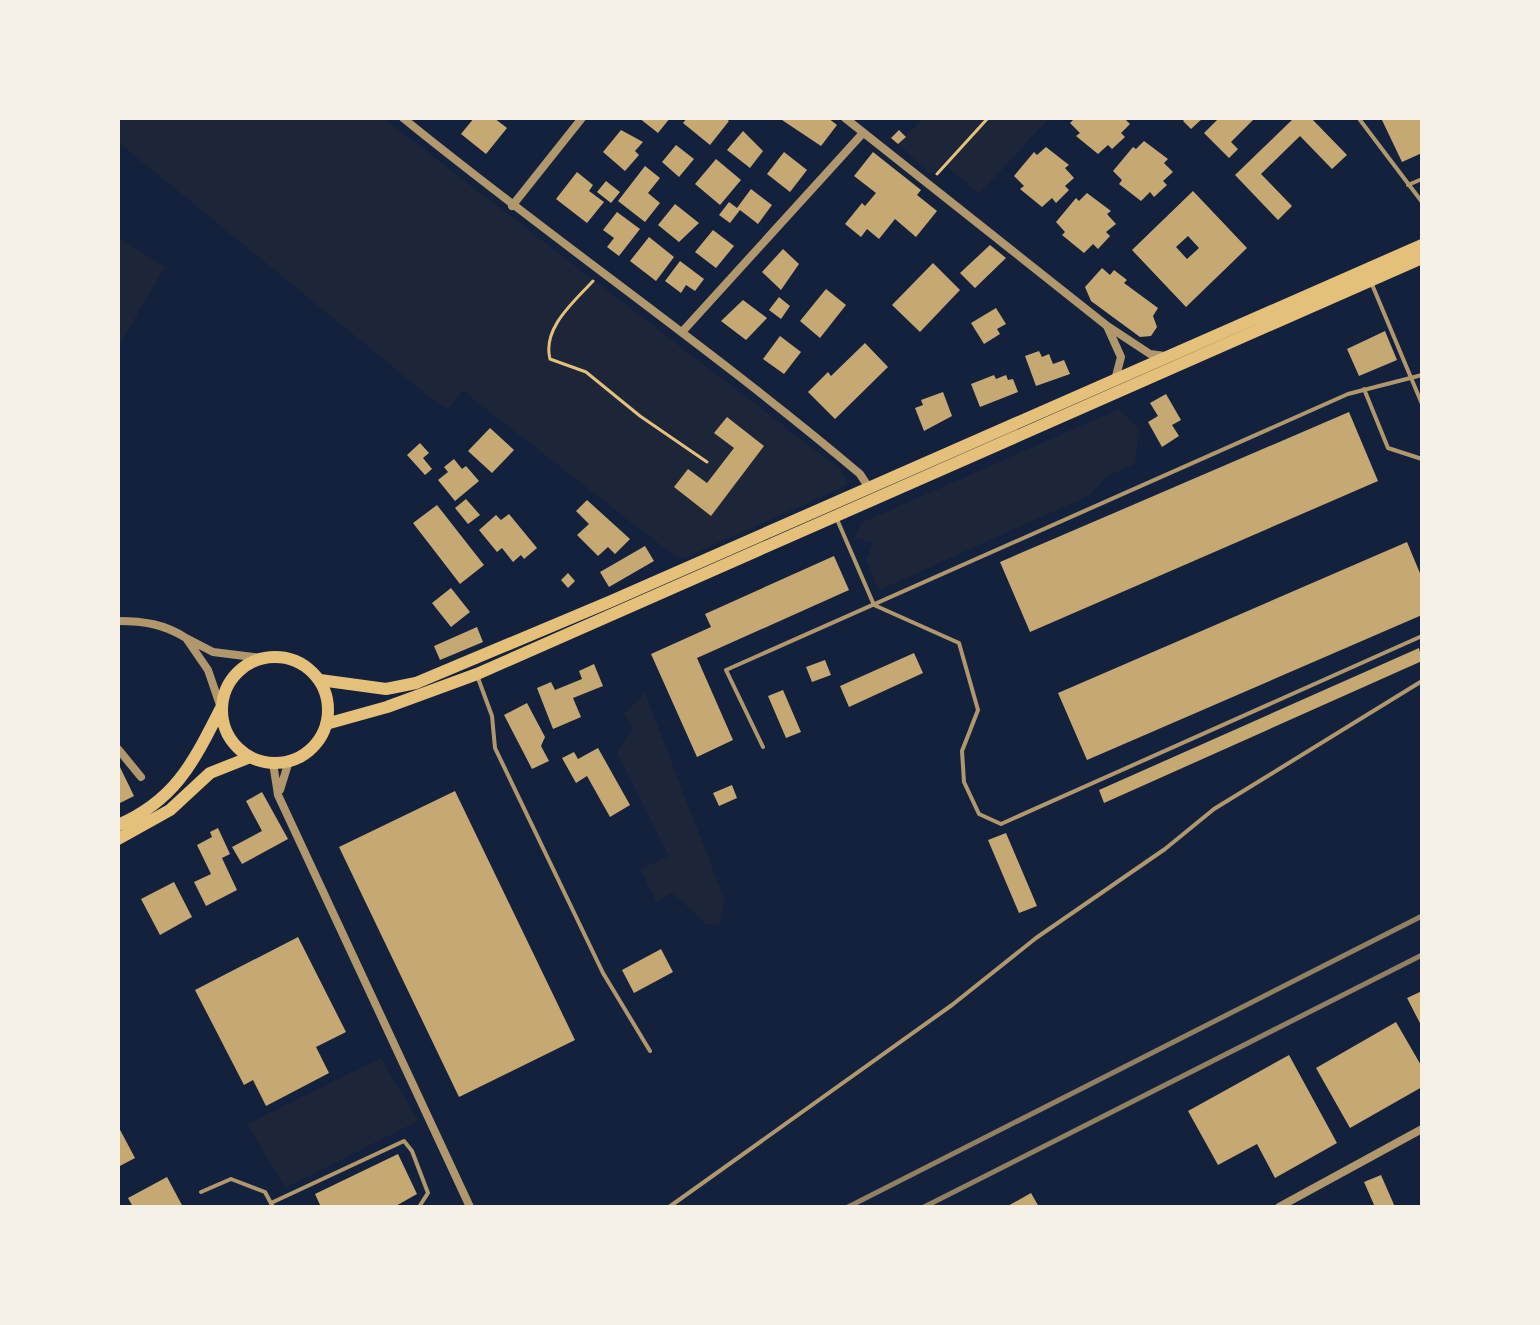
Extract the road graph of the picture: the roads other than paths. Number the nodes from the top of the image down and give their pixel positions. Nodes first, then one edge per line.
1 (403, 118) edge
2 (582, 118) edge
3 (845, 118) edge
4 (1362, 118) edge
5 (863, 133) junction
6 (1422, 179) edge
7 (1408, 185) junction
8 (1422, 202) edge
9 (512, 206) junction
10 (1422, 245) edge
11 (1422, 258) edge
12 (1370, 280) junction
13 (1106, 325) junction
14 (682, 332) junction
15 (1174, 355) junction
16 (1422, 375) edge
17 (1410, 378) junction
18 (1115, 380) junction
19 (1364, 389) junction
20 (1422, 404) edge
21 (1422, 459) edge
22 (869, 488) junction
23 (835, 515) junction
24 (874, 605) junction
25 (118, 621) edge
26 (1422, 636) edge
27 (186, 638) junction
28 (261, 658) junction
29 (477, 674) junction
30 (320, 680) junction
31 (1422, 681) edge
32 (221, 708) junction
33 (326, 724) junction
34 (763, 747) dead end
35 (118, 749) edge
36 (248, 758) junction
37 (289, 761) junction
38 (273, 763) junction
39 (141, 777) dead end
40 (278, 795) junction
41 (118, 825) edge
42 (118, 839) edge
43 (650, 1051) dead end
44 (1422, 1129) edge
45 (201, 1192) dead end
46 (272, 1205) edge
47 (419, 1207) edge
48 (470, 1207) edge
49 (669, 1207) edge
50 (1279, 1207) edge

1 - 9 street
2 - 9 street
3 - 5 street
4 - 7 lane
5 - 13 street
5 - 14 street
6 - 7 lane
7 - 8 lane
9 - 14 street
10 - 15 main road
11 - 12 main road
12 - 17 lane
12 - 23 main road
13 - 15 street
13 - 18 street
14 - 22 street
15 - 18 main road
16 - 17 lane
17 - 19 lane
17 - 20 lane
18 - 22 main road
19 - 21 lane
19 - 24 lane
22 - 30 main road
23 - 24 lane
23 - 29 main road
24 - 26 lane
24 - 34 lane
25 - 27 street
27 - 28 street
27 - 32 street
28 - 30 main road
28 - 32 main road
29 - 33 main road
29 - 43 lane
30 - 33 main road
31 - 49 lane
32 - 36 main road
32 - 41 main road
33 - 37 main road
35 - 39 street
36 - 38 main road
36 - 42 main road
37 - 38 main road
37 - 40 street
38 - 40 street
40 - 48 street
44 - 50 street
45 - 46 lane
46 - 47 lane

